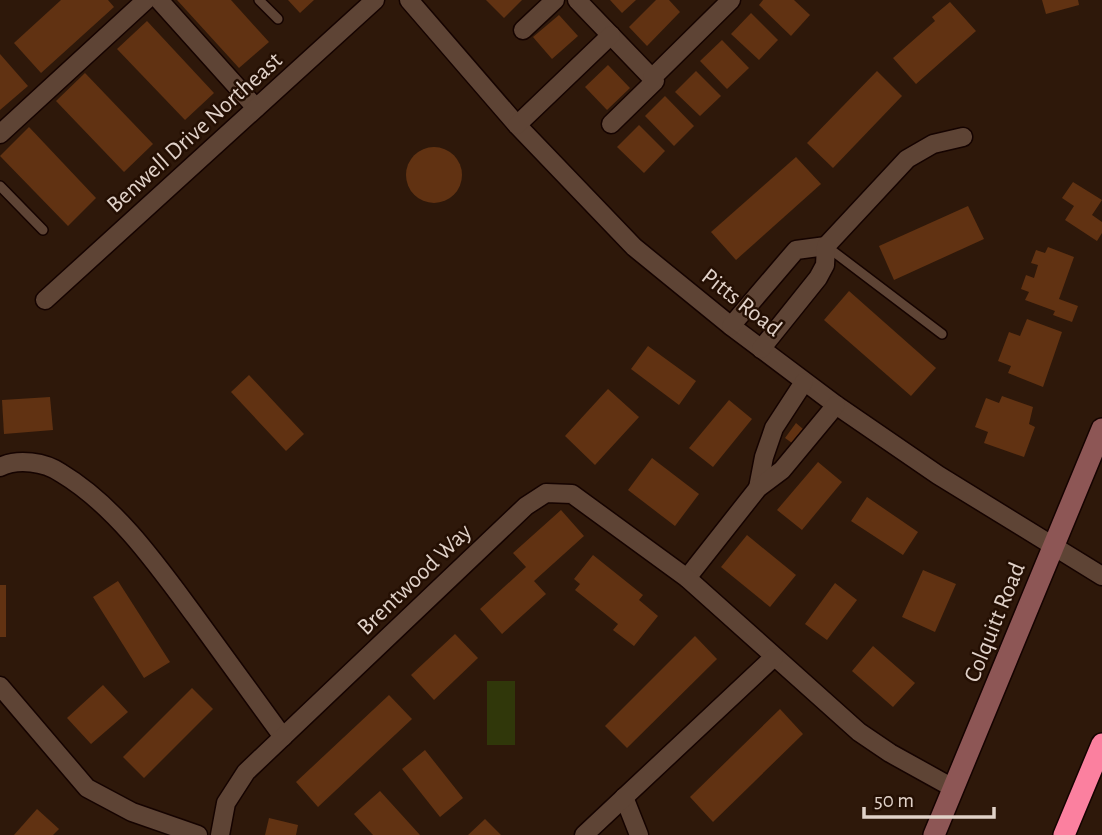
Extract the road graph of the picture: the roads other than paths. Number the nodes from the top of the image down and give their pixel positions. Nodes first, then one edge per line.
1 (146, 0) edge
2 (159, 0) edge
3 (260, 0) edge
4 (375, 0) edge
5 (409, 0) edge
6 (555, 0) edge
7 (577, 0) edge
8 (731, 0) edge
9 (278, 19) dead end
10 (523, 30) dead end
11 (611, 35) junction
12 (652, 78) junction
13 (256, 108) junction
14 (611, 124) dead end
15 (517, 125) junction
16 (0, 134) edge
17 (963, 137) dead end
18 (0, 186) edge
19 (43, 230) dead end
20 (827, 246) junction
21 (45, 300) dead end
22 (731, 326) junction
23 (942, 334) dead end
24 (761, 349) junction
25 (804, 382) junction
26 (836, 405) junction
27 (1102, 429) edge
28 (0, 467) edge
29 (758, 488) junction
30 (1054, 546) junction
31 (1099, 574) edge
32 (687, 578) junction
33 (774, 657) junction
34 (0, 686) edge
35 (284, 737) junction
36 (1102, 744) edge
37 (953, 788) junction
38 (624, 797) junction
39 (198, 835) edge
40 (220, 835) edge
41 (584, 835) edge
42 (639, 835) edge
43 (934, 835) edge
44 (1064, 835) edge

1 - 16 street
2 - 13 street
3 - 9 lane
4 - 13 street, Benwell Drive Northeast
5 - 15 street, Pitts Road
6 - 10 street
7 - 11 street
8 - 12 street
11 - 12 street
11 - 15 street
12 - 14 street
13 - 21 street, Benwell Drive Northeast
15 - 22 street, Pitts Road
17 - 20 street
18 - 19 lane
20 - 22 street
20 - 23 lane
20 - 24 street
22 - 24 street, Pitts Road
24 - 25 street, Pitts Road
25 - 26 street, Pitts Road
25 - 29 street
26 - 29 street
26 - 30 street, Pitts Road
27 - 30 street, Colquitt Road
28 - 35 street
29 - 32 street
30 - 31 street, Pitts Road
30 - 37 street, Colquitt Road
32 - 33 street, Brentwood Way
32 - 35 street, Brentwood Way
33 - 37 street, Brentwood Way
33 - 38 street
34 - 39 street
35 - 40 street, Brentwood Way
36 - 44 highway
37 - 43 street, Colquitt Road
38 - 41 street
38 - 42 street

